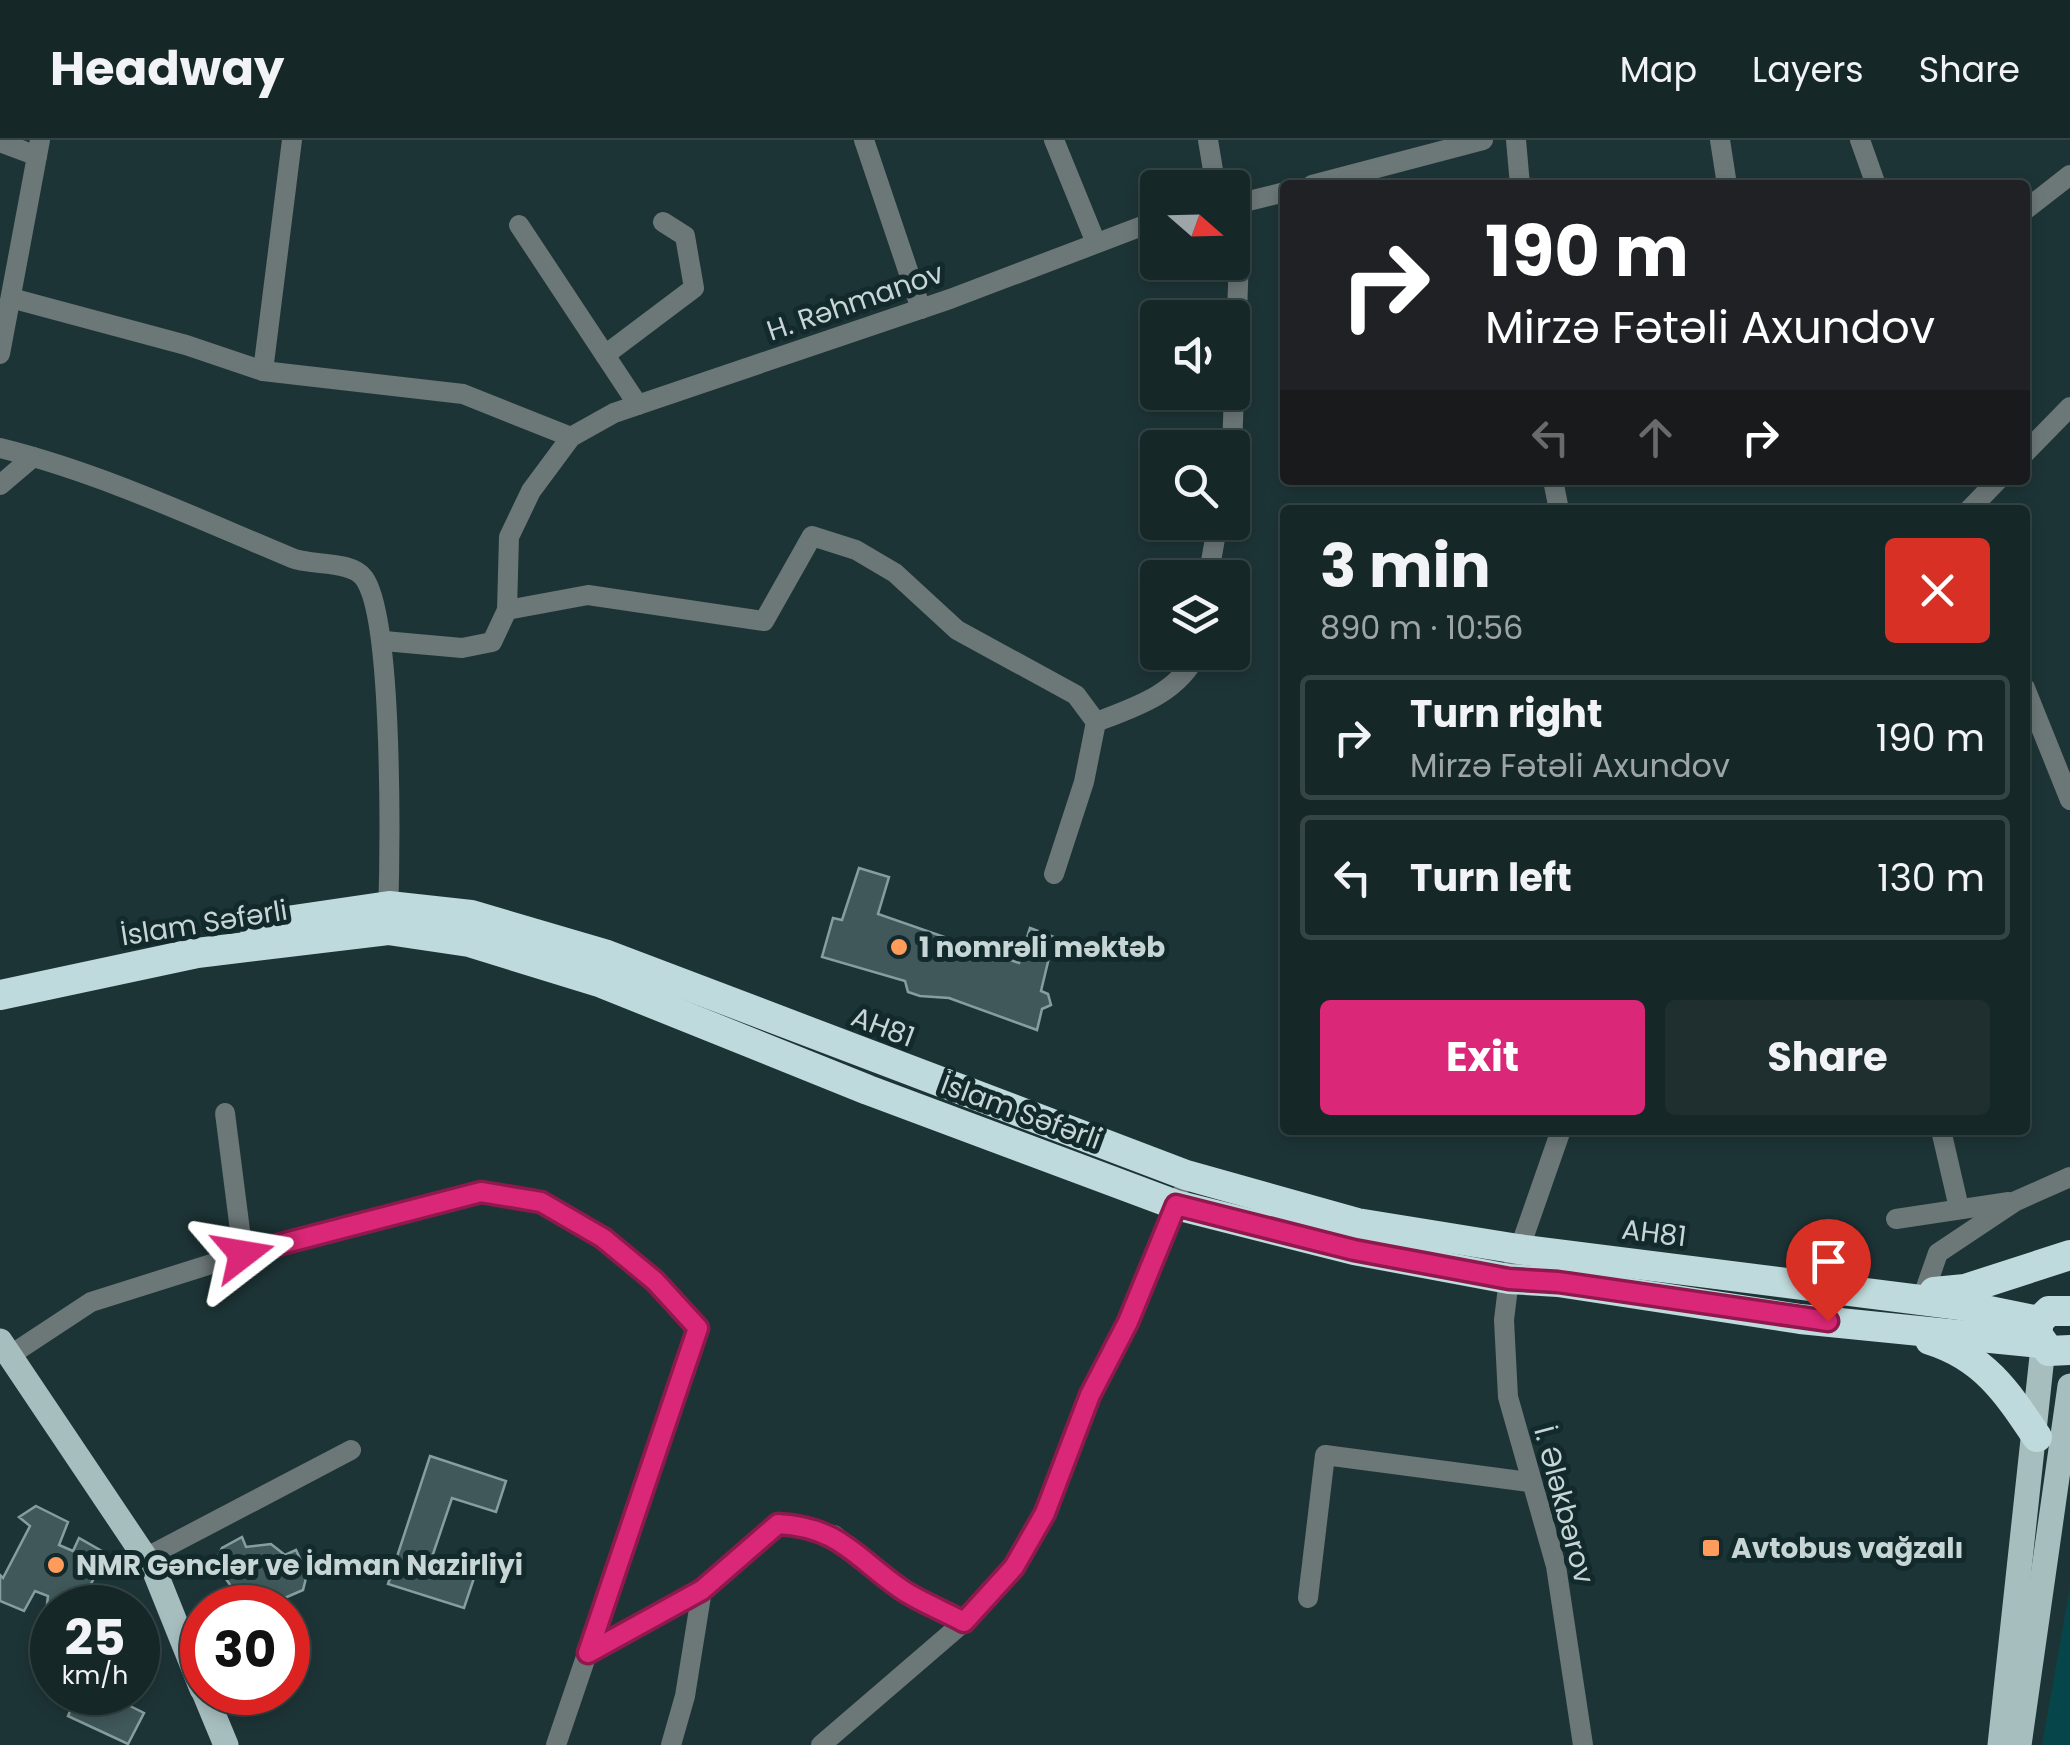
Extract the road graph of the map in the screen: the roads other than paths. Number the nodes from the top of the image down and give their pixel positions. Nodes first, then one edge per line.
1 (292, 140) edge
2 (864, 140) edge
3 (1054, 140) edge
4 (1208, 140) edge
5 (1483, 140) edge
6 (1516, 140) edge
7 (1720, 140) edge
8 (1860, 140) edge
9 (0, 142) edge
10 (38, 148) edge
11 (1213, 170) edge
12 (2070, 175) edge
13 (1331, 180) edge
14 (1520, 180) edge
15 (1727, 180) edge
16 (1874, 180) edge
17 (1280, 193) edge
18 (1250, 201) edge
19 (2030, 206) edge
20 (663, 222) dead end
21 (519, 224) dead end
22 (1140, 227) edge
23 (1096, 243) junction
24 (1235, 280) edge
25 (11, 298) junction
26 (921, 309) junction
27 (0, 354) edge
28 (605, 355) junction
29 (263, 372) junction
30 (638, 405) junction
31 (2070, 407) edge
32 (1232, 430) edge
33 (571, 437) junction
34 (0, 448) edge
35 (2030, 448) edge
36 (33, 456) junction
37 (1993, 485) edge
38 (0, 486) edge
39 (1974, 505) edge
40 (507, 610) junction
41 (384, 642) junction
42 (1190, 670) edge
43 (2030, 700) edge
44 (1096, 722) junction
45 (2070, 800) edge
46 (1054, 874) dead end
47 (388, 918) junction
48 (0, 977) edge
49 (0, 996) edge
50 (225, 1113) dead end
51 (1559, 1135) edge
52 (1942, 1135) edge
53 (1186, 1175) junction
54 (2070, 1177) edge
55 (2016, 1201) junction
56 (1176, 1205) junction
57 (1959, 1208) junction
58 (1896, 1219) dead end
59 (1518, 1249) junction
60 (243, 1254) junction
61 (2070, 1254) edge
62 (1509, 1279) junction
63 (1910, 1295) junction
64 (2070, 1311) edge
65 (1884, 1326) junction
66 (2048, 1340) edge
67 (4, 1349) edge
68 (2070, 1386) edge
69 (2037, 1437) junction
70 (351, 1450) dead end
71 (1529, 1482) junction
72 (145, 1558) junction
73 (702, 1590) junction
74 (1308, 1598) dead end
75 (964, 1622) junction
76 (180, 1638) edge
77 (588, 1653) junction
78 (213, 1715) edge
79 (226, 1745) edge
80 (556, 1745) edge
81 (671, 1745) edge
82 (821, 1745) edge
83 (1583, 1745) edge
84 (2000, 1745) edge
85 (2020, 1745) edge

1 - 29 street
2 - 26 street
3 - 23 street
4 - 11 street
5 - 13 street
6 - 14 street
7 - 15 street
8 - 16 street
9 - 10 street
10 - 25 street
12 - 19 street
17 - 18 street
20 - 28 street
21 - 28 street
22 - 23 street, H. Rəhmanov
23 - 26 street, H. Rəhmanov
24 - 32 street
25 - 27 street
25 - 29 street
26 - 30 street, H. Rəhmanov
28 - 30 street
29 - 33 street
30 - 33 street, H. Rəhmanov
31 - 35 street
33 - 40 street
34 - 36 street
36 - 38 street
36 - 41 street
37 - 39 street
40 - 41 street
40 - 44 street
41 - 47 street
42 - 44 street
43 - 45 street
44 - 46 street
47 - 48 highway, AH81
47 - 49 highway, İslam Səfərli
47 - 53 highway, AH81
47 - 56 highway, İslam Səfərli
50 - 60 street
51 - 59 street, İ. Ələkbərov
52 - 57 street
53 - 56 street
53 - 59 highway, AH81
54 - 55 street
55 - 57 street
55 - 63 street
56 - 62 highway, İslam Səfərli
56 - 75 street
57 - 58 street
59 - 62 street, İ. Ələkbərov
59 - 63 highway, AH81
60 - 67 street
60 - 77 street
61 - 63 highway
62 - 65 highway, İslam Səfərli
62 - 71 street, İ. Ələkbərov
63 - 66 highway, AH81
64 - 66 highway
65 - 66 highway, İslam Səfərli
65 - 69 highway
66 - 69 main road
67 - 72 main road
68 - 85 main road
69 - 84 main road
70 - 72 street
71 - 74 street
71 - 83 street, İ. Ələkbərov
72 - 76 main road
73 - 75 street
73 - 77 street
73 - 81 street
75 - 82 street
77 - 80 street
78 - 79 main road

